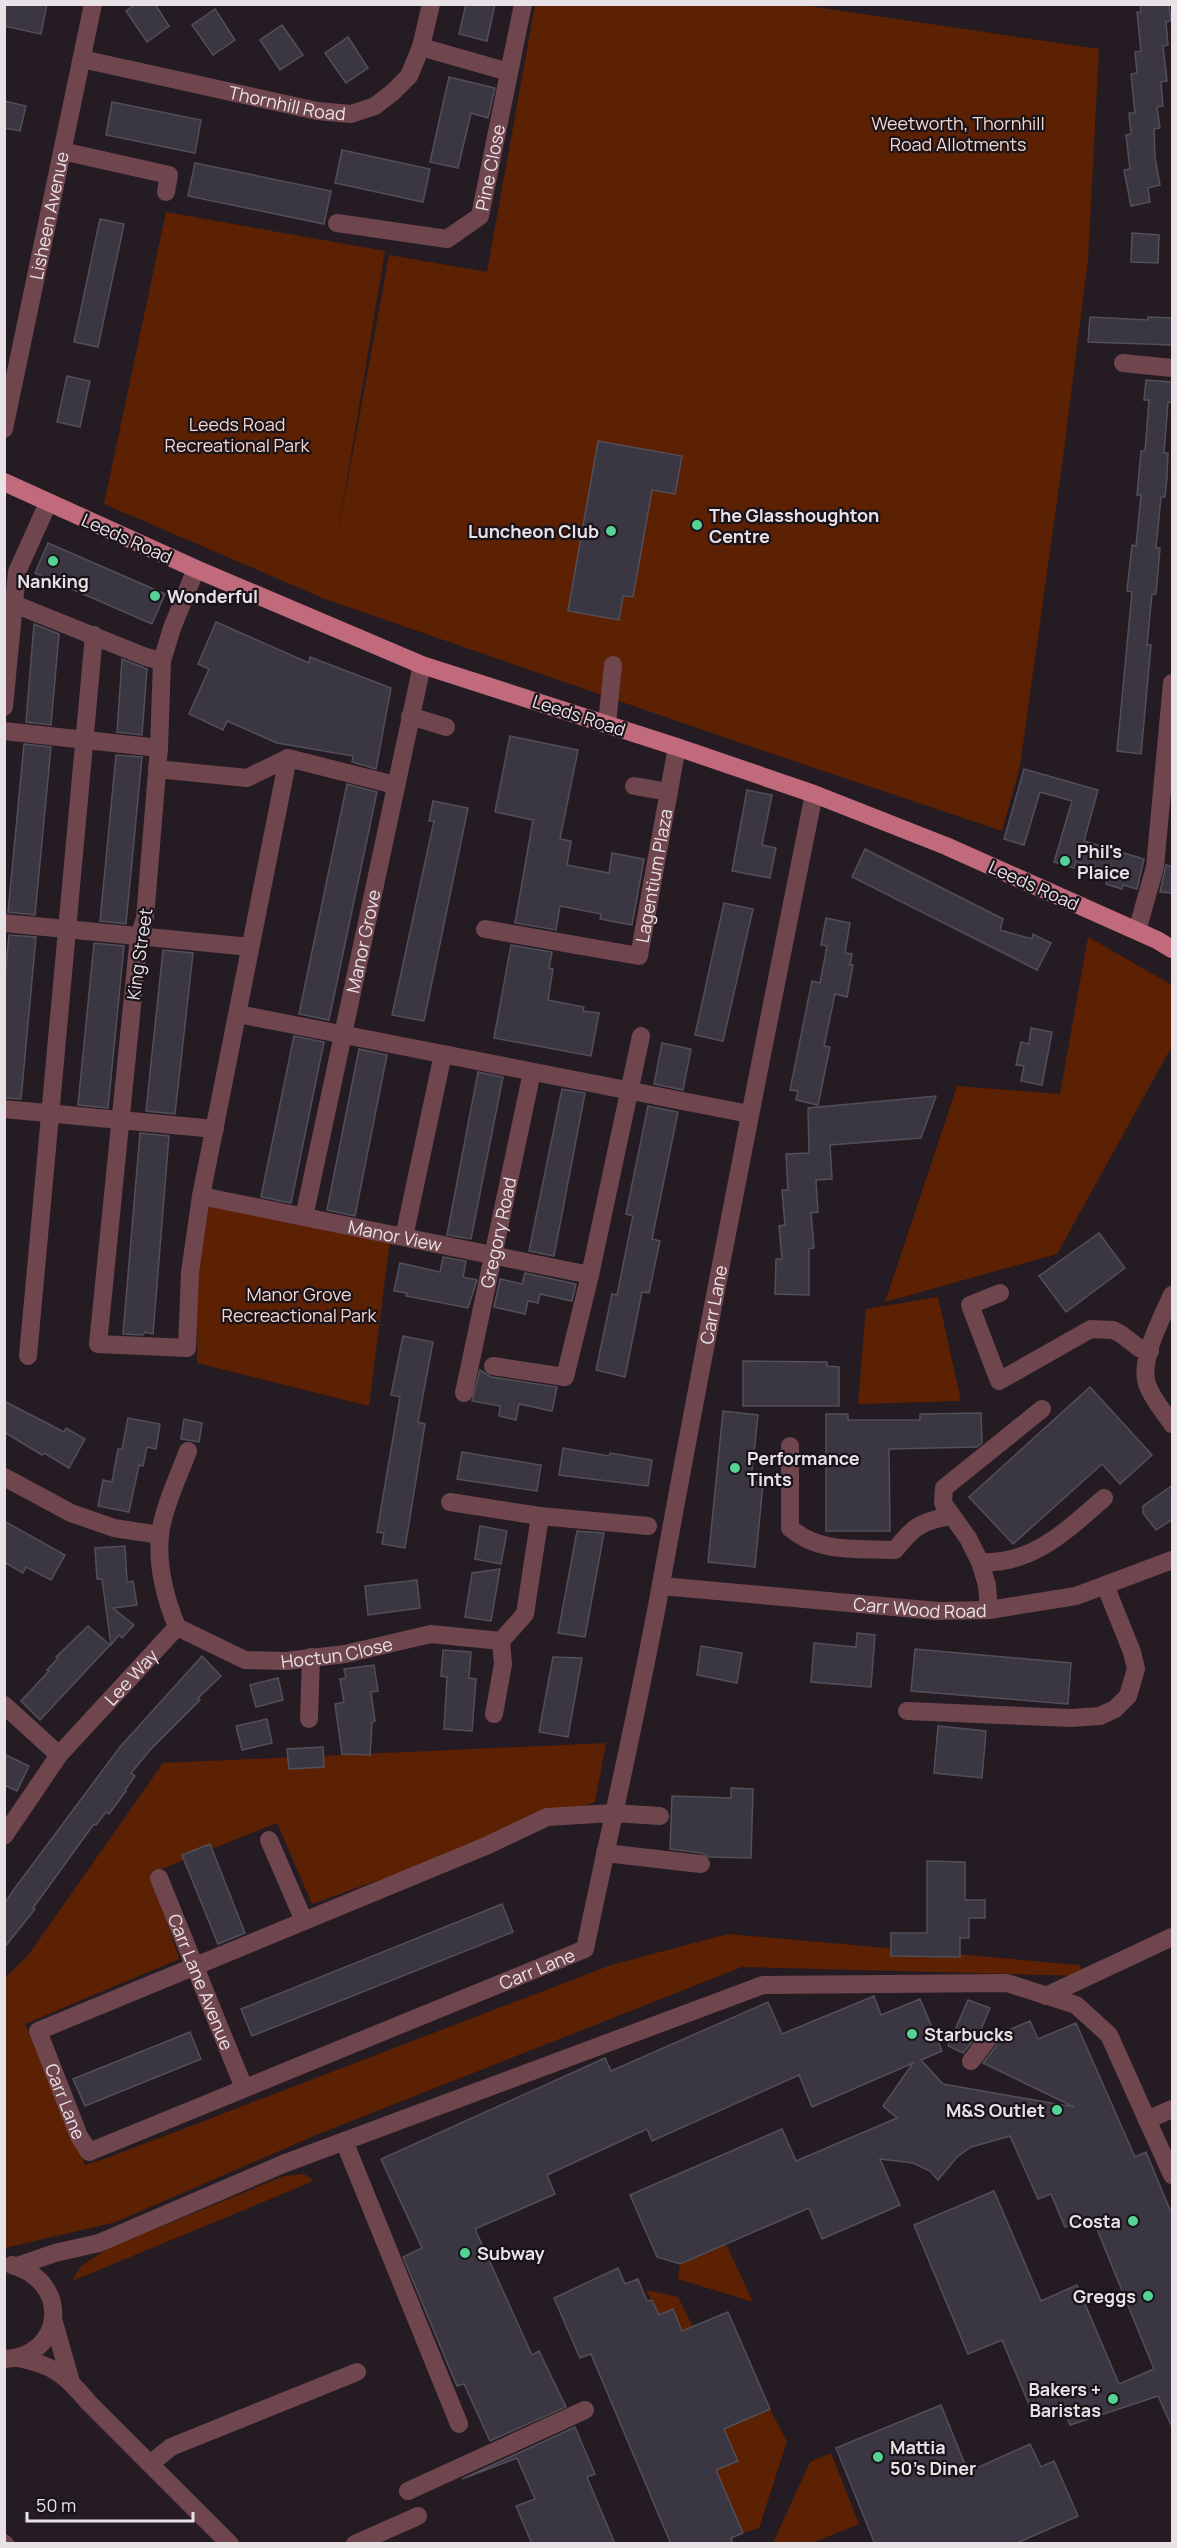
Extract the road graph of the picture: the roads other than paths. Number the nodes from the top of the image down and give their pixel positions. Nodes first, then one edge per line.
1 (93, 4) edge
2 (431, 4) edge
3 (523, 4) edge
4 (421, 47) junction
5 (82, 59) junction
6 (509, 72) junction
7 (62, 151) junction
8 (166, 192) dead end
9 (337, 223) dead end
10 (1124, 363) dead end
11 (1173, 368) edge
12 (4, 429) edge
13 (4, 483) edge
14 (48, 503) junction
15 (196, 568) junction
16 (11, 599) edge
17 (94, 635) junction
18 (162, 661) junction
19 (422, 665) junction
20 (613, 665) dead end
21 (1172, 685) edge
22 (4, 707) edge
23 (410, 716) junction
24 (607, 724) junction
25 (446, 727) dead end
26 (4, 731) edge
27 (85, 739) junction
28 (677, 747) junction
29 (159, 748) junction
30 (288, 758) junction
31 (157, 769) junction
32 (395, 785) junction
33 (634, 786) dead end
34 (669, 792) junction
35 (814, 794) junction
36 (4, 922) edge
37 (67, 929) junction
38 (485, 929) dead end
39 (1137, 931) junction
40 (139, 936) junction
41 (1167, 945) edge
42 (250, 947) junction
43 (238, 1014) junction
44 (342, 1035) junction
45 (641, 1036) dead end
46 (443, 1054) junction
47 (532, 1071) junction
48 (630, 1091) junction
49 (4, 1109) edge
50 (50, 1113) junction
51 (749, 1114) junction
52 (120, 1120) junction
53 (215, 1129) junction
54 (201, 1196) junction
55 (304, 1217) junction
56 (404, 1237) junction
57 (494, 1256) junction
58 (590, 1275) junction
59 (1000, 1293) dead end
60 (1173, 1295) edge
61 (1150, 1351) junction
62 (28, 1356) dead end
63 (493, 1366) dead end
64 (464, 1393) dead end
65 (1042, 1409) dead end
66 (1173, 1424) edge
67 (790, 1446) dead end
68 (188, 1451) dead end
69 (4, 1477) edge
70 (1104, 1498) dead end
71 (450, 1502) dead end
72 (540, 1515) junction
73 (950, 1516) junction
74 (648, 1526) dead end
75 (160, 1534) junction
76 (1173, 1560) edge
77 (980, 1562) junction
78 (1105, 1585) junction
79 (661, 1586) junction
80 (989, 1610) junction
81 (177, 1627) junction
82 (501, 1641) junction
83 (311, 1657) junction
84 (4, 1705) edge
85 (907, 1711) dead end
86 (494, 1714) dead end
87 (309, 1719) dead end
88 (60, 1755) junction
89 (613, 1813) junction
90 (660, 1816) dead end
91 (4, 1836) edge
92 (269, 1840) dead end
93 (605, 1853) junction
94 (701, 1864) dead end
95 (159, 1878) dead end
96 (304, 1922) junction
97 (1173, 1937) edge
98 (194, 1966) junction
99 (1046, 1996) junction
100 (987, 2040) dead end
101 (971, 2061) dead end
102 (243, 2088) junction
103 (1173, 2109) edge
104 (1147, 2120) junction
105 (344, 2141) junction
106 (1173, 2175) edge
107 (70, 2250) junction
108 (11, 2265) edge
109 (44, 2283) junction
110 (53, 2319) junction
111 (11, 2359) edge
112 (357, 2372) dead end
113 (71, 2382) junction
114 (585, 2410) dead end
115 (459, 2424) dead end
116 (150, 2464) junction
117 (408, 2491) dead end
118 (418, 2516) dead end
119 (230, 2544) edge
120 (356, 2544) edge

1 - 5 street, Lisheen Avenue
2 - 4 street, Thornhill Road
3 - 6 street, Pine Close
4 - 5 street, Thornhill Road
4 - 6 street
5 - 7 street, Lisheen Avenue
6 - 9 street, Pine Close
7 - 8 street
7 - 12 street, Lisheen Avenue
10 - 11 street
13 - 14 main road, Leeds Road
14 - 15 main road, Leeds Road
14 - 16 street
15 - 18 street, King Street
15 - 19 main road, Leeds Road
16 - 17 street
16 - 22 street
17 - 18 street
17 - 27 street
18 - 29 street, King Street
19 - 23 street, Manor Grove
19 - 24 main road, Leeds Road
20 - 24 street
21 - 39 street
23 - 25 street
23 - 32 street, Manor Grove
24 - 28 main road, Leeds Road
26 - 27 street
27 - 29 street
27 - 37 street
28 - 34 street, Lagentium Plaza
28 - 35 main road, Leeds Road
29 - 31 street, King Street
30 - 31 street
30 - 32 street
30 - 42 street
31 - 40 street, King Street
32 - 44 street, Manor Grove
33 - 34 street
34 - 38 street, Lagentium Plaza
35 - 39 main road, Leeds Road
35 - 51 street, Carr Lane
36 - 37 street
37 - 40 street
37 - 50 street
39 - 41 main road, Leeds Road
40 - 42 street
40 - 52 street, King Street
42 - 43 street
43 - 44 street
43 - 53 street
44 - 46 street
44 - 55 street, Manor Grove
45 - 48 street
46 - 47 street
46 - 56 street
47 - 48 street
47 - 57 street, Gregory Road
48 - 51 street
48 - 58 street
49 - 50 street
50 - 52 street
50 - 62 street
51 - 79 street, Carr Lane
52 - 53 street
52 - 54 street, King Street
53 - 54 street
54 - 55 street, Manor View
55 - 56 street, Manor View
56 - 57 street, Manor View
57 - 58 street, Manor View
57 - 64 street, Gregory Road
58 - 63 street
59 - 61 street
60 - 61 street
61 - 66 street
65 - 73 street
67 - 73 street
68 - 75 street
69 - 75 street
70 - 77 street
71 - 72 street
72 - 74 street
72 - 82 street
73 - 77 street
75 - 81 street
76 - 78 street, Carr Wood Road
77 - 80 street
78 - 80 street, Carr Wood Road
78 - 85 street
79 - 80 street, Carr Wood Road
79 - 89 street, Carr Lane
81 - 83 street, Hoctun Close
81 - 88 street, Lee Way
82 - 83 street, Hoctun Close
82 - 86 street
83 - 87 street
84 - 88 street
88 - 91 street, Lee Way
89 - 90 street
89 - 93 street, Carr Lane
89 - 96 street, Carr Lane
92 - 96 street
93 - 94 street
93 - 102 street, Carr Lane
95 - 98 street, Carr Lane Avenue
96 - 98 street, Carr Lane
97 - 99 street
98 - 102 street, Carr Lane Avenue
98 - 102 street, Carr Lane
99 - 104 street
99 - 105 street
100 - 101 street
103 - 104 street
104 - 106 street
105 - 107 street
105 - 115 street
107 - 108 street
107 - 109 street
108 - 109 street
109 - 110 street
110 - 111 street
110 - 113 street
111 - 113 street
112 - 116 street
113 - 116 street
114 - 117 street
116 - 119 street
118 - 120 street

